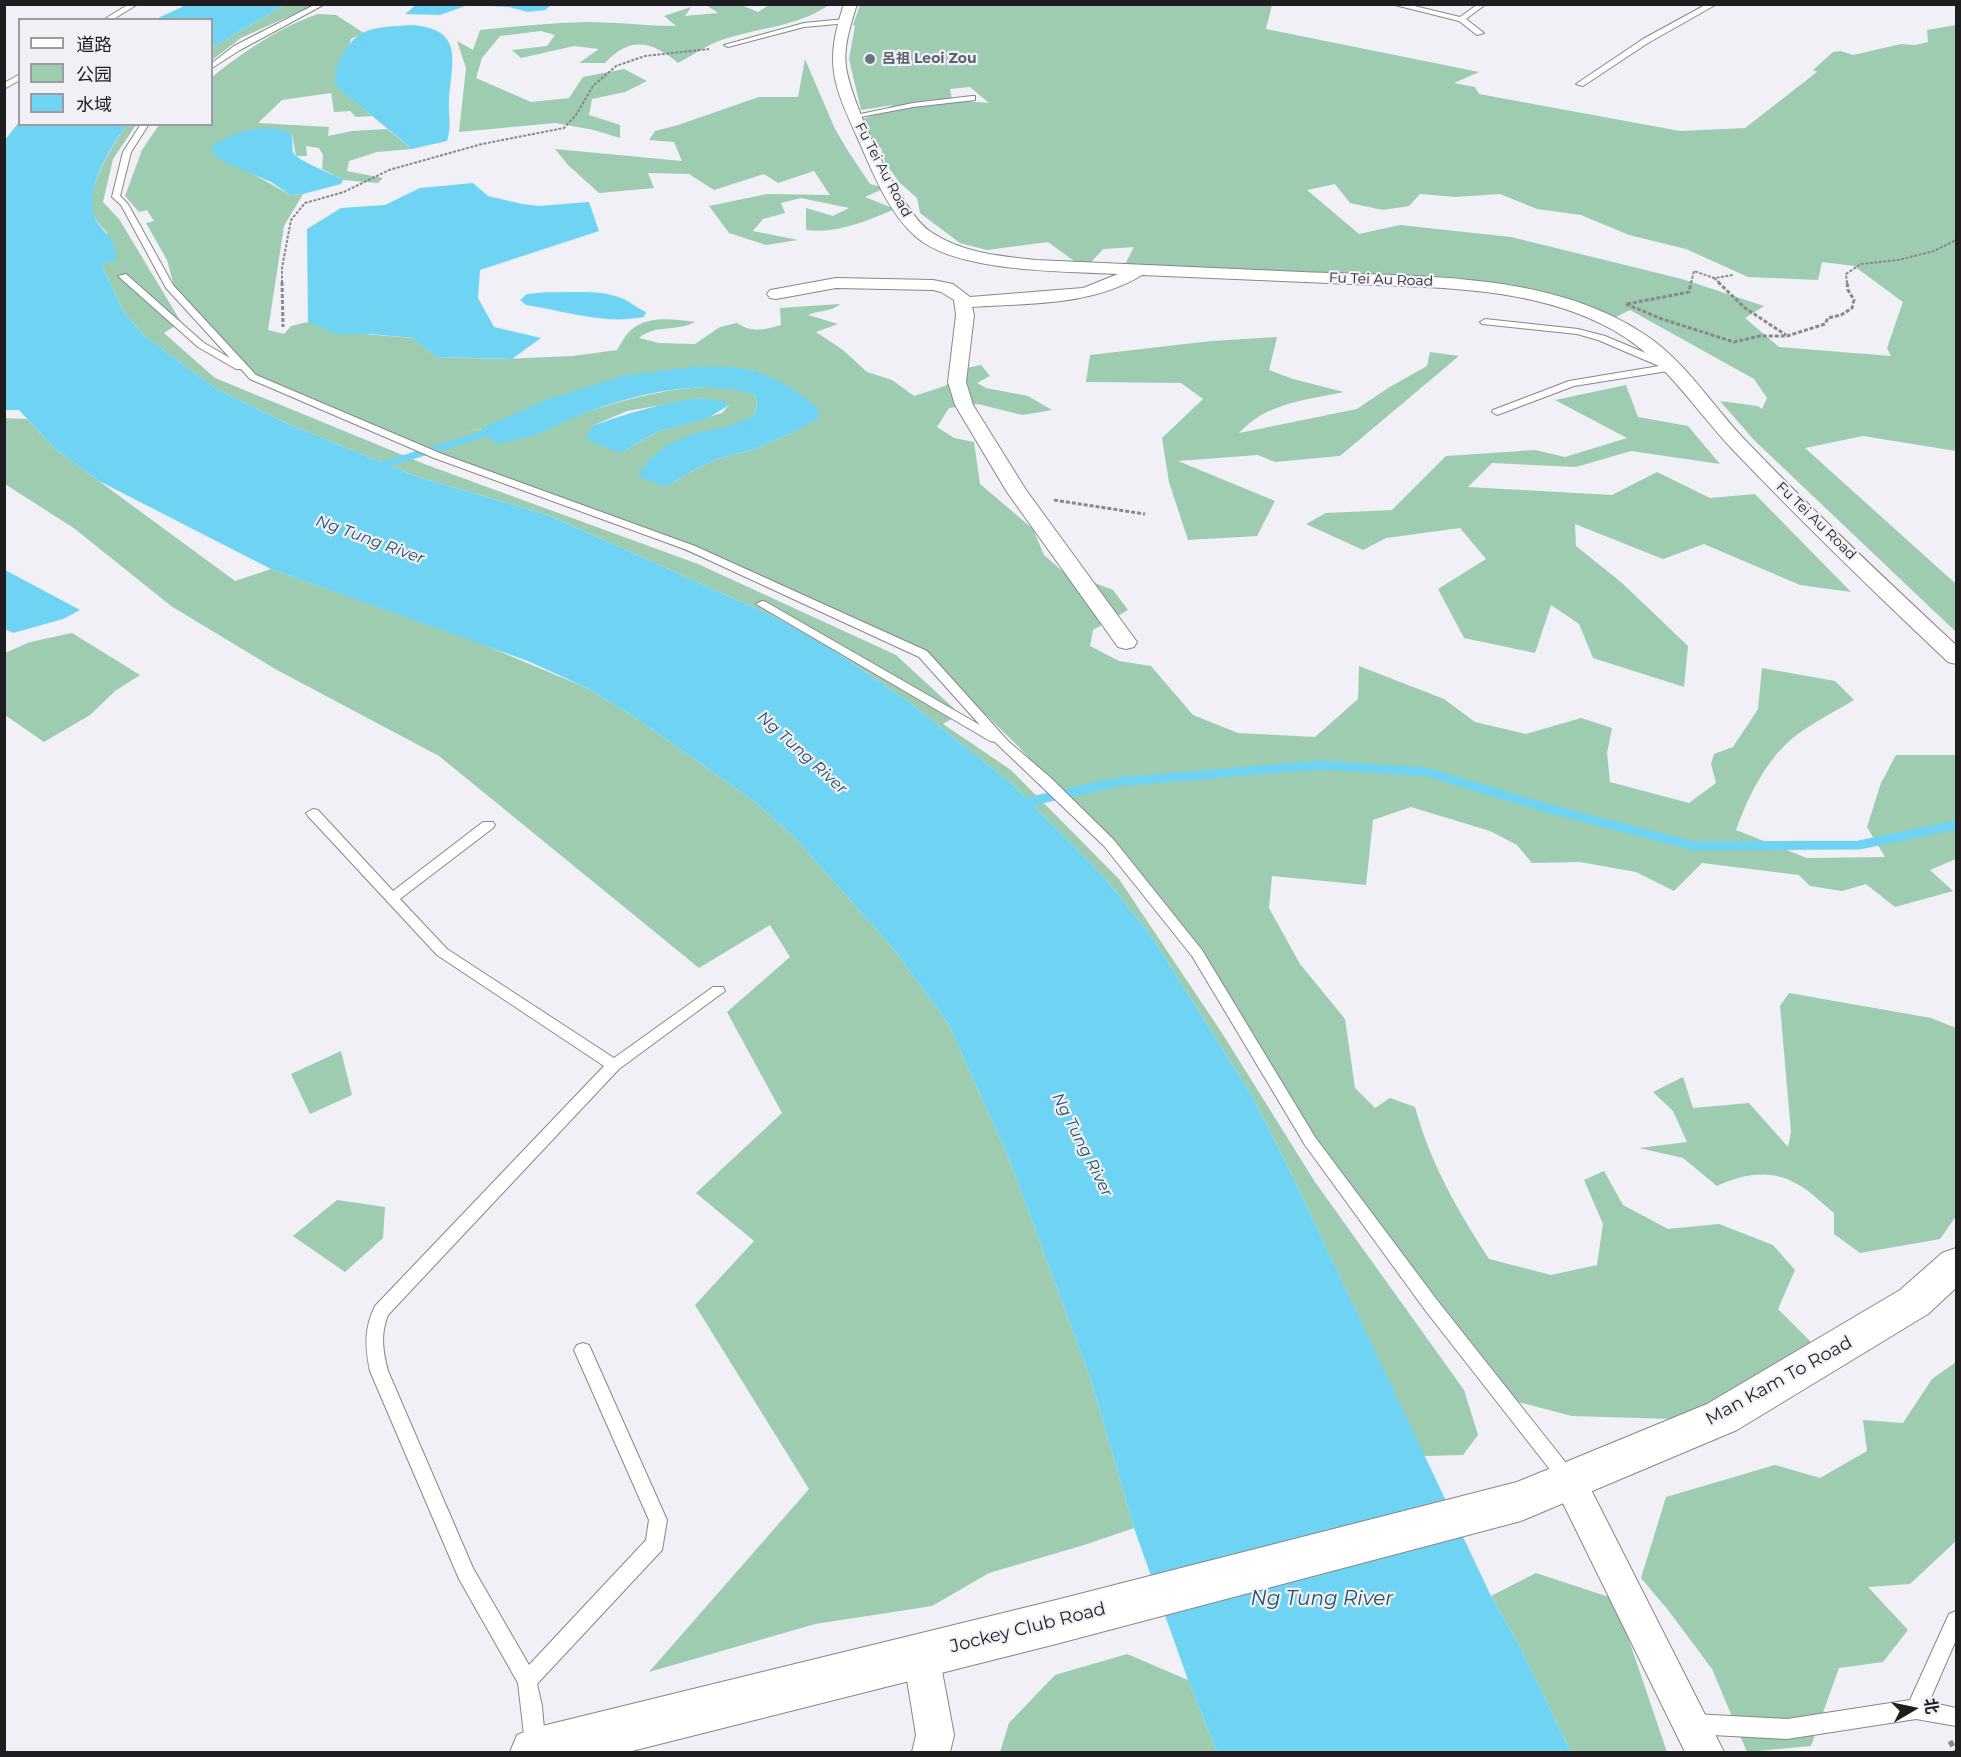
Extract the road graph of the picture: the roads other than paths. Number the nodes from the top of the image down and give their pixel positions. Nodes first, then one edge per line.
1 (135, 4) edge
2 (322, 4) edge
3 (1394, 4) edge
4 (1431, 4) edge
5 (1483, 4) edge
6 (1714, 4) edge
7 (1422, 11) junction
8 (848, 13) edge
9 (110, 18) edge
10 (1461, 19) junction
11 (1480, 33) dead end
12 (728, 45) road end
13 (213, 65) edge
14 (18, 77) edge
15 (1580, 84) dead end
16 (4, 87) edge
17 (972, 98) dead end
18 (855, 116) junction
19 (144, 126) edge
20 (1139, 270) junction
21 (123, 276) dead end
22 (776, 294) dead end
23 (963, 303) junction
24 (1485, 322) dead end
25 (1674, 367) junction
26 (252, 375) junction
27 (1497, 412) dead end
28 (762, 604) dead end
29 (1126, 642) dead end
30 (1956, 657) edge
31 (1004, 744) junction
32 (313, 813) dead end
33 (488, 825) dead end
34 (392, 898) junction
35 (718, 991) dead end
36 (614, 1065) junction
37 (1956, 1264) edge
38 (583, 1350) dead end
39 (1569, 1481) junction
40 (1521, 1501) joint
41 (1956, 1620) edge
42 (921, 1655) junction
43 (527, 1681) junction
44 (1916, 1709) junction
45 (1956, 1717) edge
46 (1698, 1738) edge
47 (535, 1752) edge
48 (931, 1752) edge

1 - 9 lane
2 - 13 lane
3 - 7 lane
4 - 7 lane
5 - 10 lane
6 - 15 lane
7 - 10 lane
8 - 12 lane
8 - 18 street, Fu Tei Au Road
10 - 11 lane
14 - 16 lane
17 - 18 lane
18 - 20 street, Fu Tei Au Road
19 - 26 lane
20 - 23 street
20 - 25 street, Fu Tei Au Road
21 - 26 lane
22 - 23 street
23 - 29 street
24 - 25 lane
25 - 27 lane
25 - 30 street, Fu Tei Au Road
26 - 31 lane
28 - 31 lane
31 - 39 lane
32 - 34 lane
33 - 34 lane
34 - 36 lane
35 - 36 lane
36 - 43 lane
37 - 39 main road, Man Kam To Road
38 - 43 lane
39 - 40 main road, Man Kam To Road
39 - 46 street
40 - 42 main road, Jockey Club Road
41 - 44 lane
42 - 47 main road, Jockey Club Road
42 - 48 street
43 - 47 lane
44 - 45 lane
44 - 46 lane

